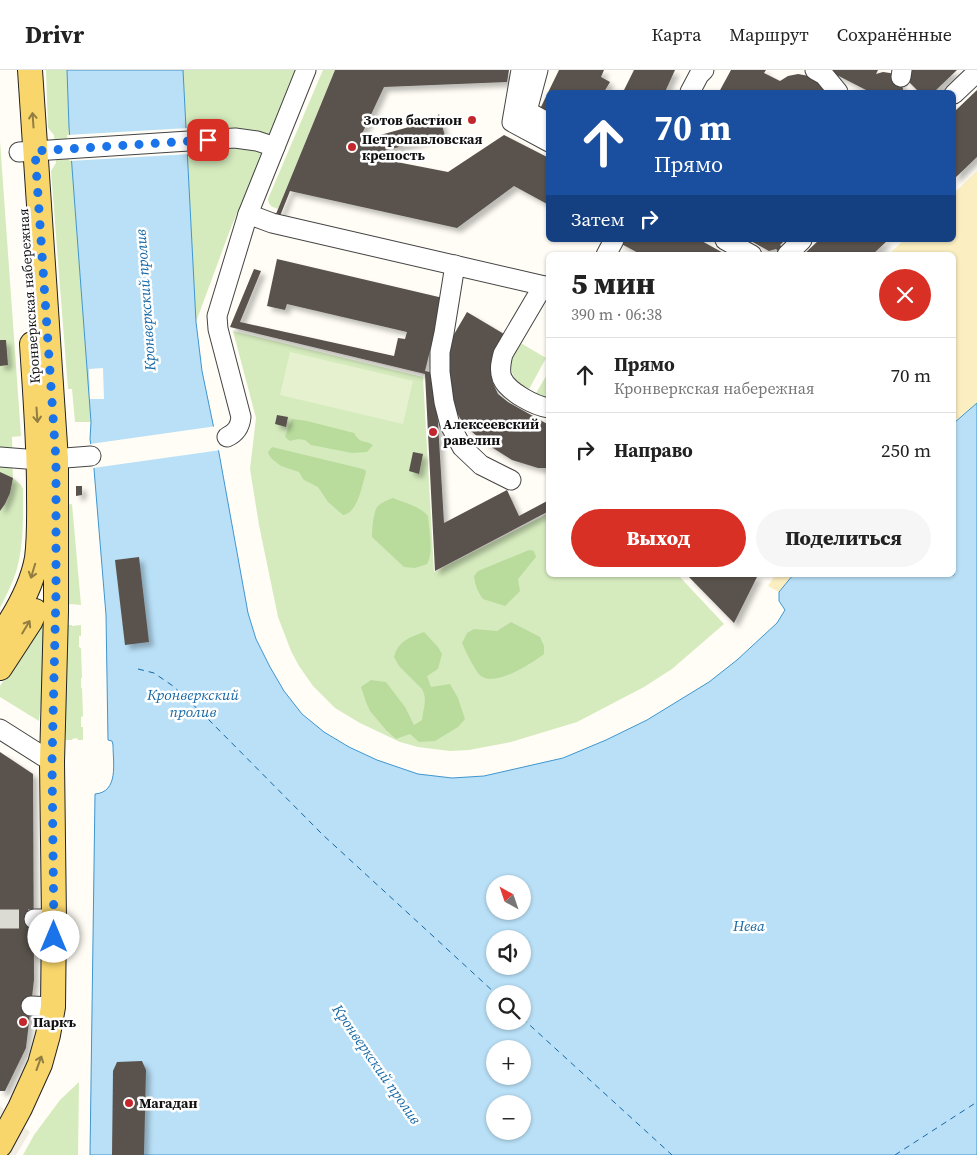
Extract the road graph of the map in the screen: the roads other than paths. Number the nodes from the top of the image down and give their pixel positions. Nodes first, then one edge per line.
1 (14, 70) edge
2 (30, 70) edge
3 (306, 70) edge
4 (521, 70) edge
5 (538, 70) edge
6 (704, 70) edge
7 (816, 70) edge
8 (977, 72) edge
9 (691, 90) edge
10 (836, 90) edge
11 (956, 92) edge
12 (546, 121) edge
13 (546, 140) edge
14 (274, 147) junction
15 (36, 151) junction
16 (248, 214) junction
17 (807, 242) edge
18 (728, 246) edge
19 (744, 252) edge
20 (791, 252) edge
21 (455, 265) junction
22 (546, 286) edge
23 (546, 408) edge
24 (227, 436) dead end
25 (91, 456) dead end
26 (0, 457) edge
27 (48, 460) junction
28 (511, 480) dead end
29 (56, 553) junction
30 (0, 637) edge
31 (0, 668) edge
32 (0, 729) edge
33 (52, 762) junction
34 (0, 1146) edge

1 - 15 main road, Кронверкская набережная
15 -> 2 main road, Кронверкская набережная
3 - 14 street
4 - 13 street
5 - 12 street
6 - 9 street
7 - 10 street
8 - 11 street
14 - 15 street
14 - 16 street
15 - 27 main road, Кронверкская набережная
16 - 21 street
16 - 24 street
17 - 20 street
18 - 19 street
21 - 22 street
21 - 28 street
22 - 23 street
25 - 27 street
26 - 27 street
27 - 29 main road, Кронверкская набережная
27 -> 30 main road, Кронверкская набережная
31 -> 29 main road
29 - 33 main road, Кронверкская набережная
32 - 33 street
34 -> 33 main road, Кронверкская набережная

